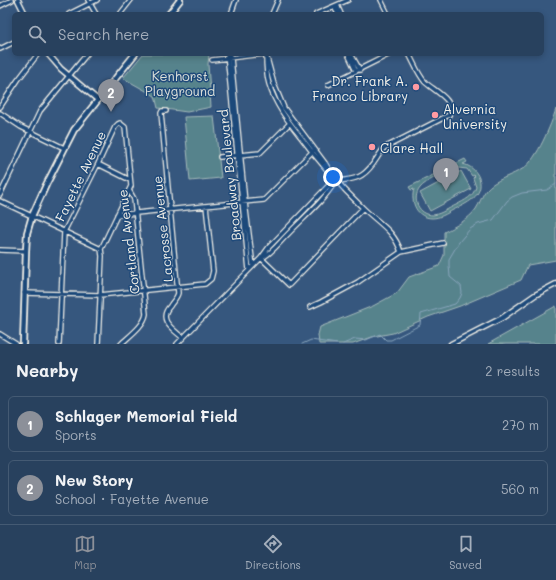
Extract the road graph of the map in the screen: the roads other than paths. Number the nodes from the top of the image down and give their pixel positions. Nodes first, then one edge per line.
1 (12, 0) edge
2 (18, 0) edge
3 (97, 0) edge
4 (131, 0) edge
5 (236, 0) edge
6 (278, 0) edge
7 (348, 0) edge
8 (381, 0) edge
9 (179, 1) edge
10 (89, 2) edge
11 (0, 6) edge
12 (335, 6) junction
13 (24, 12) edge
14 (72, 12) edge
15 (95, 12) edge
16 (122, 12) edge
17 (171, 12) edge
18 (232, 12) edge
19 (273, 12) edge
20 (321, 12) edge
21 (337, 12) edge
22 (340, 12) edge
23 (387, 12) edge
24 (12, 43) edge
25 (0, 49) edge
26 (36, 56) edge
27 (50, 56) edge
28 (85, 56) edge
29 (133, 56) edge
30 (228, 56) edge
31 (265, 56) edge
32 (349, 56) edge
33 (352, 56) edge
34 (386, 56) edge
35 (410, 56) edge
36 (212, 60) dead end
37 (358, 70) junction
38 (69, 76) junction
39 (328, 85) dead end
40 (98, 100) junction
41 (0, 107) edge
42 (166, 111) dead end
43 (0, 113) edge
44 (291, 122) junction
45 (125, 128) joint
46 (29, 132) junction
47 (64, 148) junction
48 (313, 151) junction
49 (238, 156) junction
50 (220, 157) dead end
51 (98, 164) junction
52 (130, 180) junction
53 (336, 181) junction
54 (129, 190) junction
55 (0, 195) edge
56 (0, 201) edge
57 (243, 202) junction
58 (206, 206) junction
59 (363, 208) junction
60 (170, 210) junction
61 (136, 213) junction
62 (117, 215) junction
63 (32, 216) junction
64 (64, 232) junction
65 (443, 243) dead end
66 (100, 249) junction
67 (0, 250) edge
68 (26, 251) junction
69 (401, 252) junction
70 (261, 258) junction
71 (253, 266) junction
72 (249, 270) junction
73 (556, 284) edge
74 (178, 287) junction
75 (144, 291) junction
76 (24, 293) junction
77 (61, 294) junction
78 (100, 295) junction
79 (310, 307) dead end
80 (0, 334) edge
81 (183, 338) junction
82 (16, 344) edge
83 (23, 344) edge
84 (59, 344) edge
85 (98, 344) edge
86 (121, 344) edge
87 (177, 344) edge
88 (451, 344) edge

1 - 11 street
2 - 13 street
3 - 10 street
4 - 16 street
5 - 18 street
6 - 19 street
7 - 12 street
8 - 23 street
9 - 17 main road
10 - 14 street
10 - 15 street
12 - 20 street
12 - 21 street
12 - 22 street
24 - 25 street
26 - 41 street
27 - 38 street
28 - 38 street
29 - 40 main road
30 - 36 street
30 - 49 street, Broadway Boulevard
31 - 44 street
32 - 37 street
33 - 37 street
34 - 37 street
35 - 53 street
37 - 39 street
38 - 40 street
38 - 46 street
40 - 47 main road
42 - 60 street, Lacrosse Avenue
43 - 46 street
44 - 48 street
44 - 49 street
45 - 51 street, Fayette Avenue
45 - 52 street, Cortland Avenue
46 - 47 street
46 - 55 street
47 - 63 main road
48 - 53 street
48 - 57 street
49 - 50 street
49 - 57 street, Broadway Boulevard
51 - 52 street
51 - 64 street, Fayette Avenue
52 - 54 street, Cortland Avenue
53 - 59 street
53 - 70 street
54 - 61 street, Cortland Avenue
54 - 62 street
56 - 63 street
57 - 58 street
57 - 71 street, Broadway Boulevard
57 - 72 street, Broadway Boulevard
58 - 60 street
58 - 74 street
59 - 69 street
59 - 70 street
60 - 61 street
60 - 74 street, Lacrosse Avenue
61 - 62 street
61 - 75 street, Cortland Avenue
62 - 66 street
63 - 64 street
63 - 68 main road
64 - 66 street
64 - 77 street, Fayette Avenue
65 - 69 street
66 - 78 street
67 - 68 street
68 - 76 main road
69 - 79 street
70 - 71 street
71 - 72 street
72 - 81 street
73 - 88 street
74 - 75 street
74 - 81 street, Lacrosse Avenue
75 - 78 street
75 - 86 street, Cortland Avenue
76 - 77 street
76 - 83 main road
77 - 78 street
77 - 84 street, Fayette Avenue
78 - 85 street
80 - 82 street
81 - 87 street

